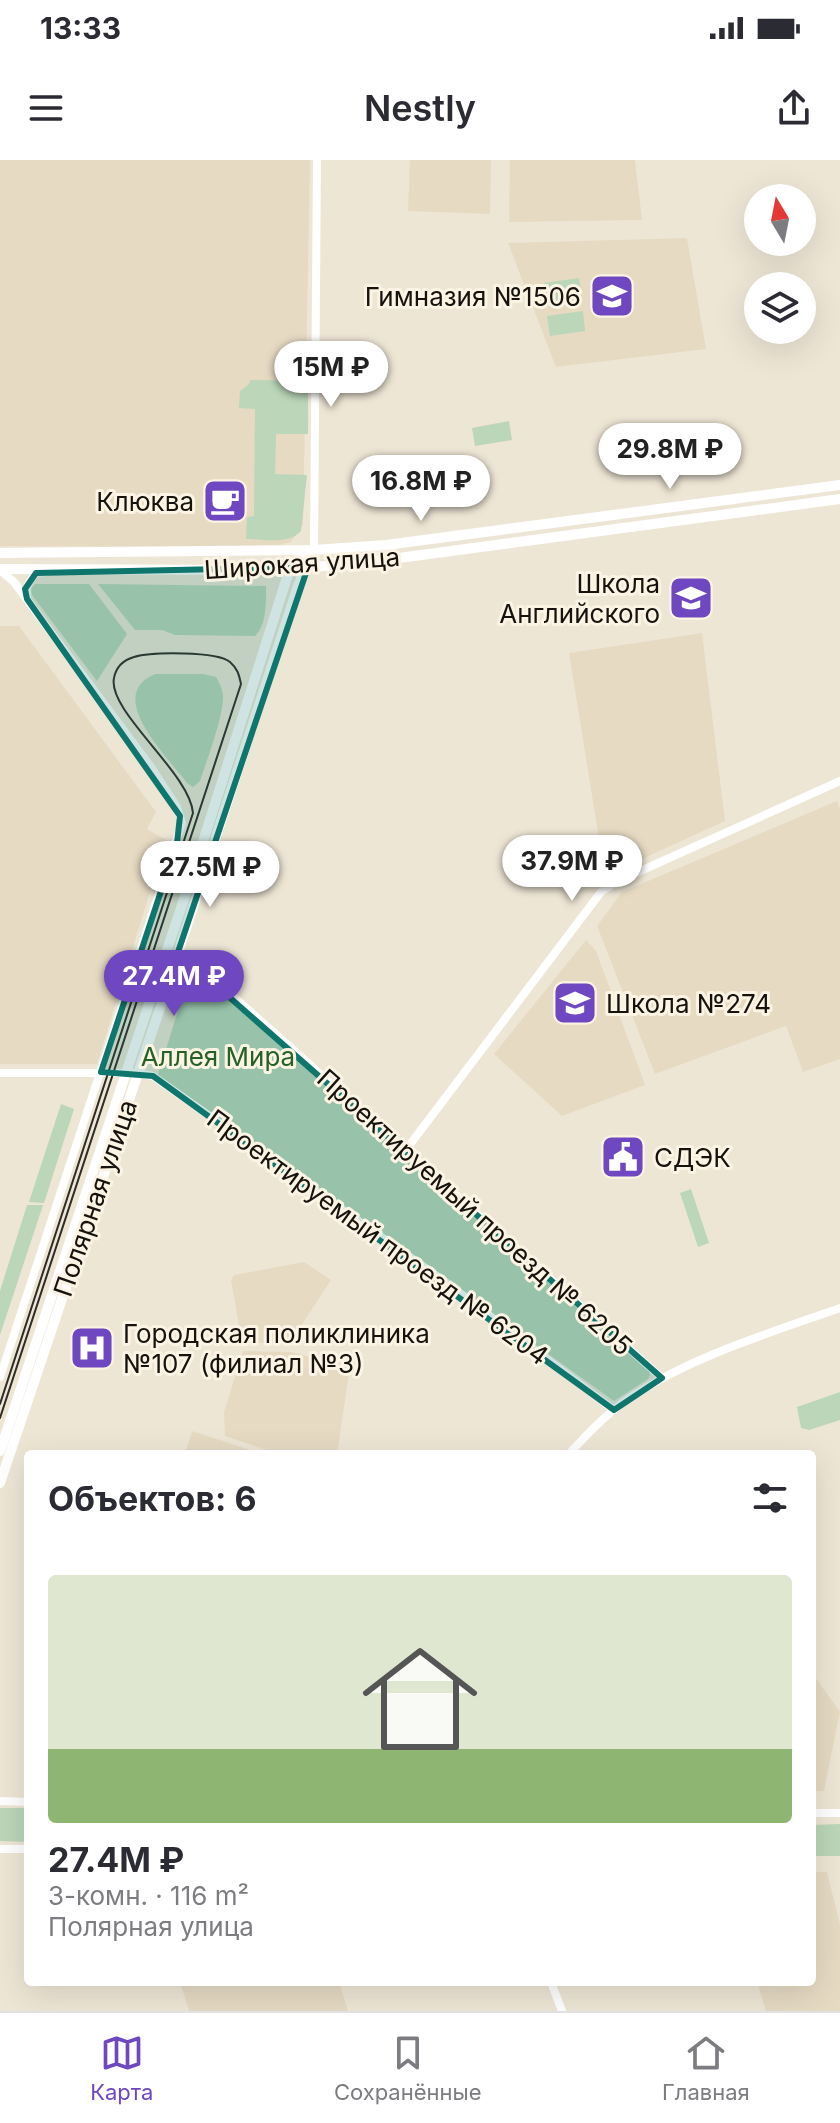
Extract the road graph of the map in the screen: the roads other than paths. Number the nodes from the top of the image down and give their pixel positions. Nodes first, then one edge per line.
1 (317, 160) edge
2 (840, 485) edge
3 (742, 498) junction
4 (840, 499) edge
5 (700, 504) junction
6 (744, 512) junction
7 (702, 518) junction
8 (314, 550) junction
9 (0, 553) edge
10 (308, 567) junction
11 (290, 568) junction
12 (0, 570) edge
13 (58, 570) junction
14 (27, 599) junction
15 (840, 781) edge
16 (164, 882) junction
17 (186, 889) junction
18 (178, 953) junction
19 (101, 1072) junction
20 (0, 1073) edge
21 (125, 1073) junction
22 (138, 1073) junction
23 (405, 1151) junction
24 (840, 1308) edge
25 (0, 1377) edge
26 (662, 1378) junction
27 (614, 1410) junction
28 (573, 1450) edge
29 (0, 1451) edge
30 (0, 1483) edge
31 (0, 1801) edge
32 (24, 1802) edge
33 (816, 1813) edge
34 (840, 1813) edge
35 (0, 1849) edge
36 (24, 1849) edge
37 (553, 1986) edge
38 (562, 2011) edge

1 - 8 street, Полярная улица
2 - 3 main road, Широкая улица
3 - 5 main road, Широкая улица
3 - 6 street
4 - 6 main road, Широкая улица
5 - 7 street
5 - 8 main road, Широкая улица
6 - 7 main road, Широкая улица
7 - 10 main road, Широкая улица
8 - 9 main road, Широкая улица
8 - 10 main road, Полярная улица
8 - 11 main road
10 - 11 main road, Широкая улица
10 - 18 main road, Полярная улица
11 - 13 main road, Широкая улица
11 - 17 main road, Полярная улица
12 - 13 main road, Широкая улица
12 - 14 street
13 - 14 street
14 - 16 street
15 - 23 street
16 - 17 street
16 - 19 street
17 - 21 main road, Полярная улица
18 - 22 main road, Полярная улица
18 - 23 street, Проектируемый проезд № 6205
19 - 20 street
19 - 21 street
19 - 25 street
21 - 22 street
21 - 29 main road, Полярная улица
22 - 27 street, Проектируемый проезд № 6204
22 - 30 main road, Полярная улица
23 - 26 street, Проектируемый проезд № 6205
24 - 26 street
26 - 27 street
27 - 28 street
31 - 32 street
33 - 34 street
35 - 36 street
37 - 38 street

